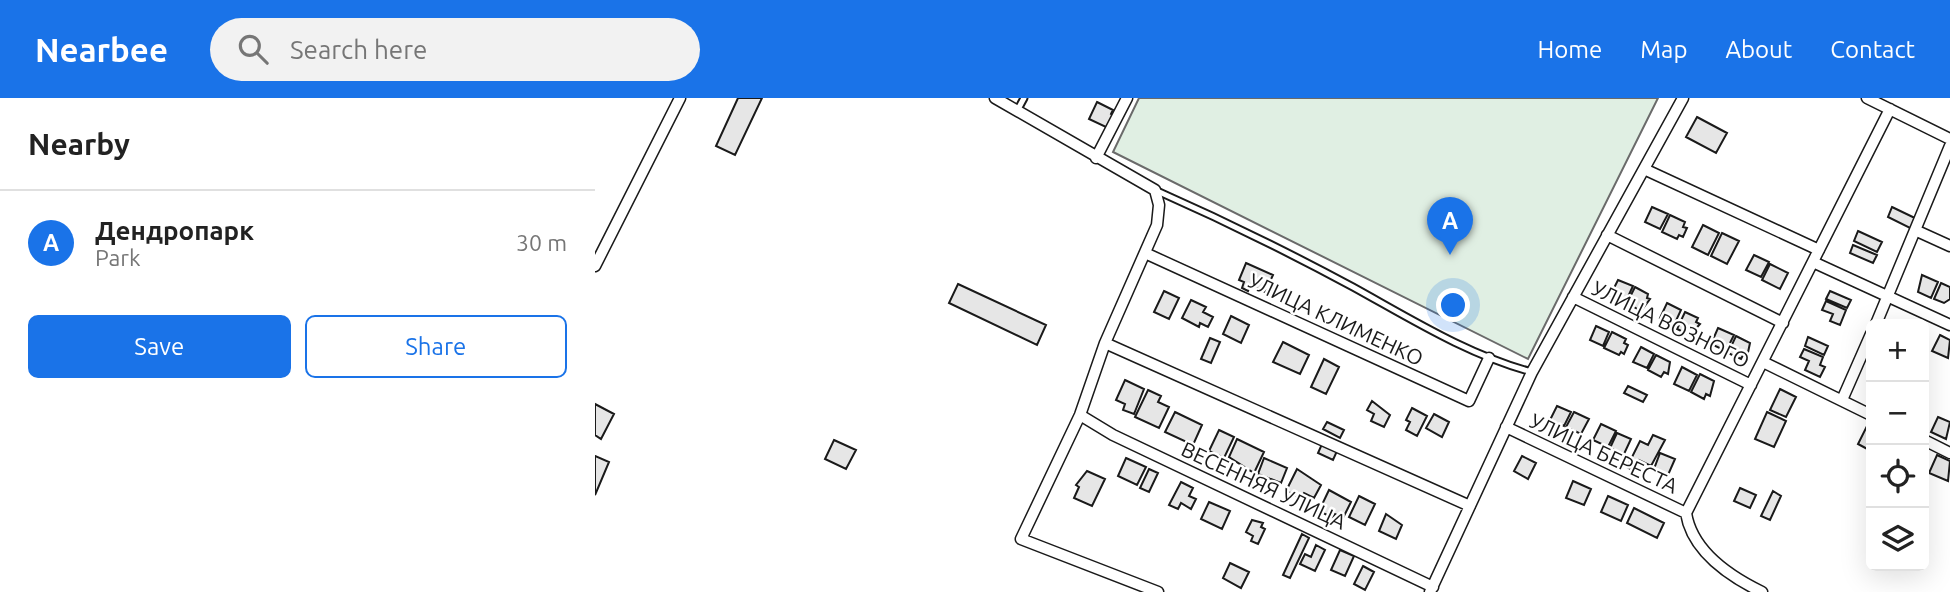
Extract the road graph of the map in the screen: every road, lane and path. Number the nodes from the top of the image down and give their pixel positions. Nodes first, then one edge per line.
1 (680, 98) edge
2 (995, 98) edge
3 (1024, 98) edge
4 (1127, 98) edge
5 (1683, 98) edge
6 (1867, 98) edge
7 (1890, 109) junction
8 (1017, 111) junction
9 (1950, 139) edge
10 (1950, 146) edge
11 (1096, 158) junction
12 (1644, 170) junction
13 (1155, 190) junction
14 (1917, 231) junction
15 (1607, 235) junction
16 (1950, 246) edge
17 (1819, 250) junction
18 (1145, 253) junction
19 (1813, 262) junction
20 (595, 267) edge
21 (1888, 297) junction
22 (1573, 298) junction
23 (1878, 319) edge
24 (1783, 323) junction
25 (1950, 325) edge
26 (1105, 343) junction
27 (1866, 345) edge
28 (1489, 358) junction
29 (1763, 362) junction
30 (1532, 372) junction
31 (1751, 385) junction
32 (1842, 400) junction
33 (1866, 412) edge
34 (1080, 415) junction
35 (1506, 427) junction
36 (1929, 442) edge
37 (1950, 453) edge
38 (1470, 506) junction
39 (1686, 513) junction
40 (1431, 589) edge
41 (1158, 592) edge
42 (1762, 592) edge

1 - 20 street
2 - 8 street
3 - 8 lane
4 - 11 street
5 - 12 street
6 - 7 street
7 - 9 street
7 - 17 street
8 - 11 street
10 - 14 street
11 - 13 street
12 - 15 street
12 - 17 street
13 - 18 street
13 - 28 lane
14 - 16 street
14 - 21 street
15 - 22 street
15 - 24 street
17 - 19 street
18 - 26 street
18 - 28 street, УЛИЦА КЛИМЕНКО
19 - 21 street
19 - 24 street
21 - 23 street
21 - 25 street
22 - 30 street
22 - 31 street, УЛИЦА ВОЗНОГО
24 - 29 street
26 - 34 street
26 - 38 street
27 - 32 street
28 - 30 lane
29 - 31 street
29 - 32 street, УЛИЦА ВОЗНОГО
30 - 35 street
31 - 39 street
32 - 33 street, УЛИЦА ВОЗНОГО
34 - 40 street, ВЕСЕННЯЯ УЛИЦА
34 - 41 street
35 - 38 street
35 - 39 street, УЛИЦА БЕРЕСТА
36 - 37 street
38 - 40 street
39 - 42 street

